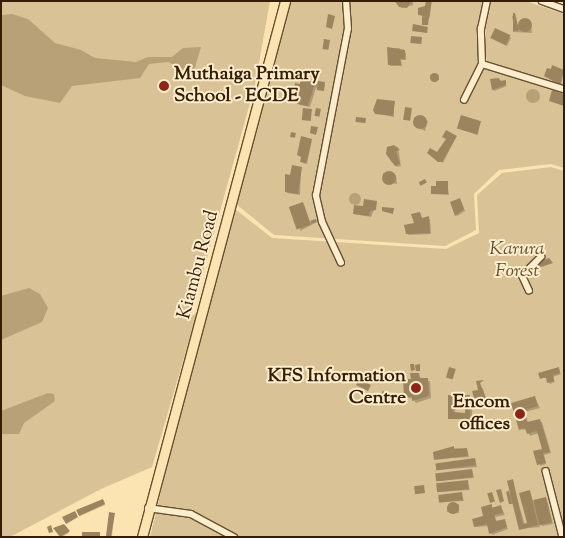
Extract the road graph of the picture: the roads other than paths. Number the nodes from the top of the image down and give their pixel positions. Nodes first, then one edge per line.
1 (286, 1) edge
2 (346, 1) edge
3 (487, 1) edge
4 (542, 1) edge
5 (564, 9) edge
6 (482, 64) junction
7 (564, 89) edge
8 (464, 100) dead end
9 (541, 257) dead end
10 (341, 263) dead end
11 (529, 291) dead end
12 (546, 471) dead end
13 (148, 508) junction
14 (142, 537) edge
15 (234, 537) edge
16 (563, 537) edge

1 - 13 highway, Kiambu Road
2 - 10 street
3 - 6 street
4 - 5 street
6 - 7 street
6 - 8 street
9 - 11 street
12 - 16 street
13 - 14 highway, Kiambu Road
13 - 15 street

